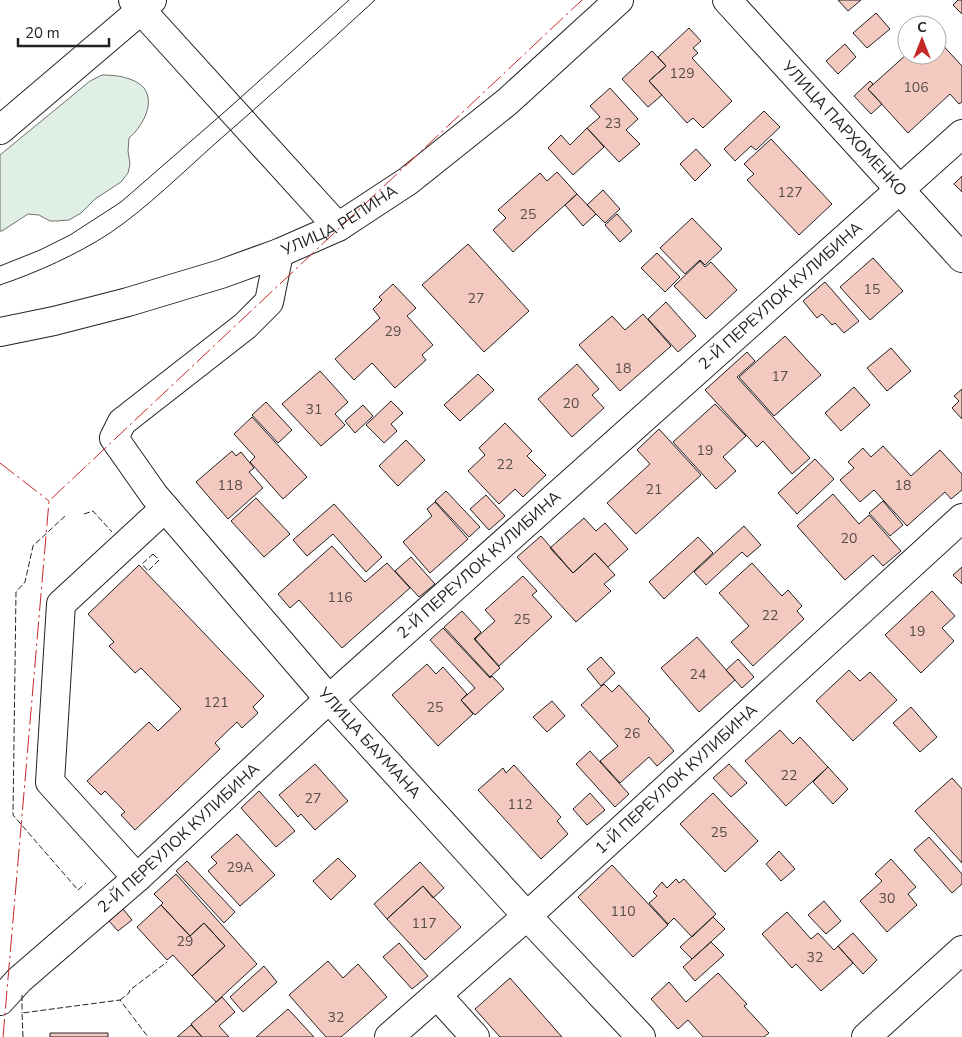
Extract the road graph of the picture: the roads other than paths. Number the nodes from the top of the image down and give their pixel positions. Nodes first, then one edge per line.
1 (619, 0) edge
2 (727, 0) edge
3 (142, 3) edge
4 (0, 130) edge
5 (962, 134) edge
6 (900, 190) junction
7 (338, 226) junction
8 (279, 254) junction
9 (962, 258) edge
10 (0, 332) edge
11 (165, 508) junction
12 (962, 518) edge
13 (329, 699) junction
14 (137, 878) junction
15 (527, 916) junction
16 (962, 950) edge
17 (437, 996) junction
18 (0, 1001) edge
19 (389, 1037) edge
20 (475, 1037) edge
21 (641, 1037) edge
22 (866, 1037) edge

1 - 7 street, УЛИЦА РЕПИНА
2 - 6 street, УЛИЦА ПАРХОМЕНКО
3 - 4 street
3 - 7 street
5 - 6 street, 2-Й ПЕРЕУЛОК КУЛИБИНА
6 - 9 street, УЛИЦА ПАРХОМЕНКО
6 - 13 street, 2-Й ПЕРЕУЛОК КУЛИБИНА
7 - 8 street, УЛИЦА РЕПИНА
8 - 10 street, УЛИЦА РЕПИНА
8 - 11 street, УЛИЦА БАУМАНА
11 - 13 street, УЛИЦА БАУМАНА
11 - 14 street
12 - 15 street, 1-Й ПЕРЕУЛОК КУЛИБИНА
13 - 14 street, 2-Й ПЕРЕУЛОК КУЛИБИНА
13 - 15 street, УЛИЦА БАУМАНА
14 - 18 street, 2-Й ПЕРЕУЛОК КУЛИБИНА
15 - 17 street, 1-Й ПЕРЕУЛОК КУЛИБИНА
15 - 21 street, УЛИЦА БАУМАНА
16 - 22 street
17 - 19 street, 1-Й ПЕРЕУЛОК КУЛИБИНА
17 - 20 street

